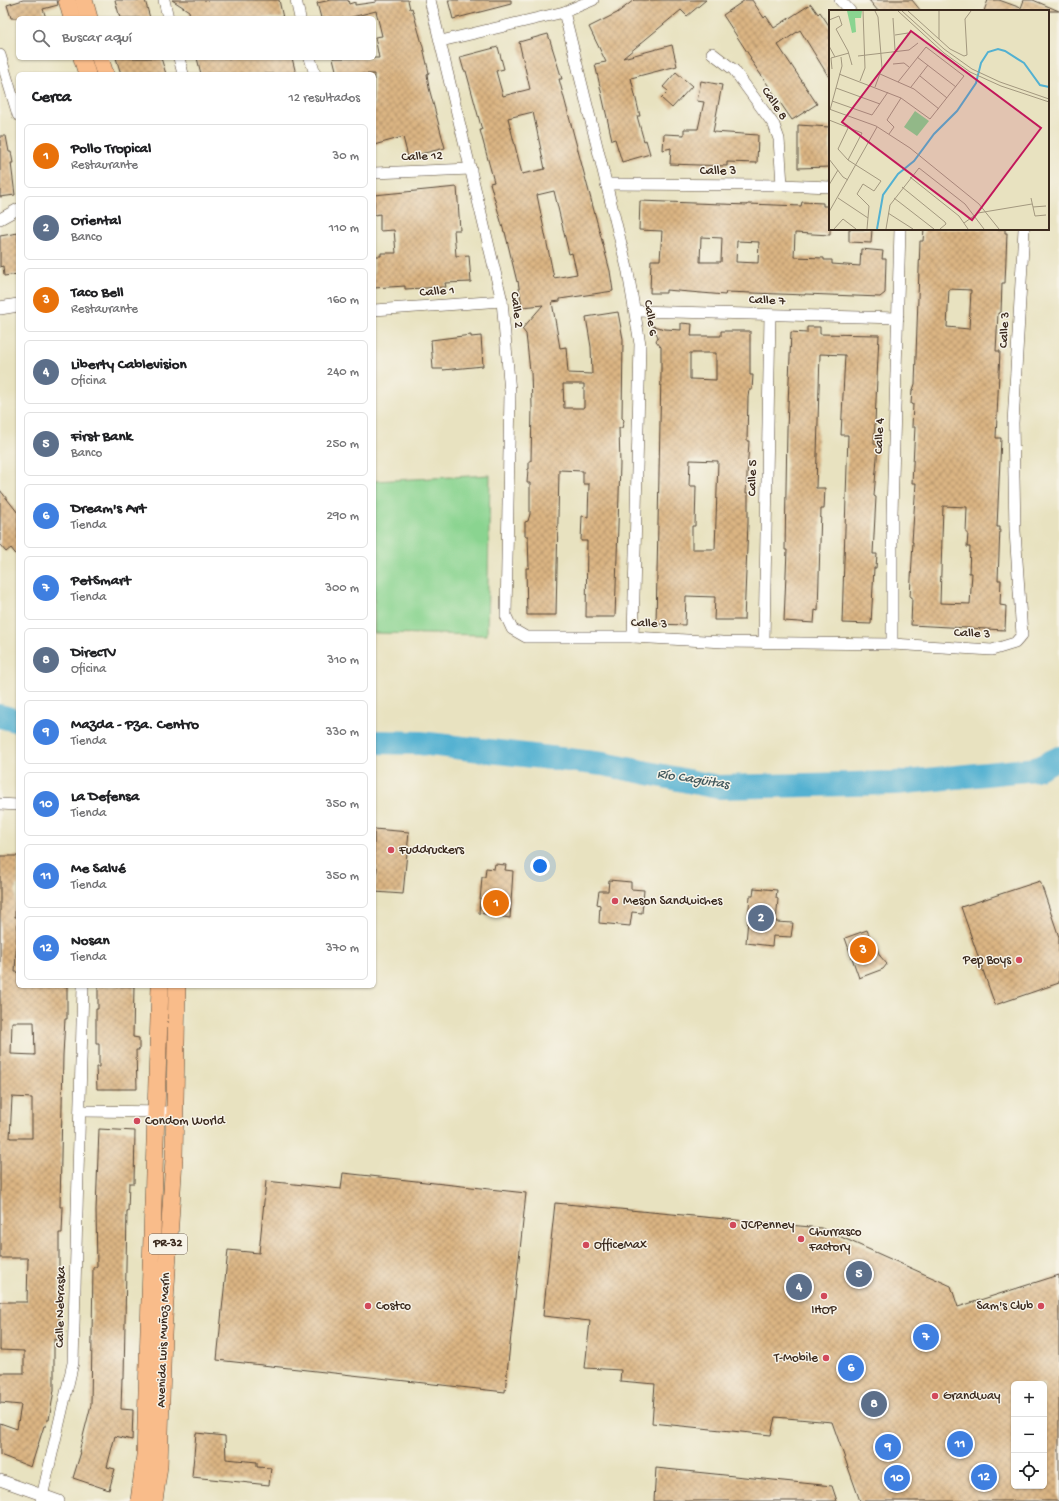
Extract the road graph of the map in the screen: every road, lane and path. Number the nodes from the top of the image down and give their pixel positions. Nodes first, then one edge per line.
1 (67, 0) edge
2 (84, 0) edge
3 (164, 0) edge
4 (296, 0) edge
5 (430, 0) edge
6 (593, 0) edge
7 (840, 0) edge
8 (849, 10) edge
9 (564, 12) junction
10 (71, 16) edge
11 (88, 16) edge
12 (168, 16) edge
13 (300, 16) edge
14 (441, 41) junction
15 (712, 53) dead end
16 (0, 54) edge
17 (83, 60) edge
18 (101, 60) edge
19 (180, 60) edge
20 (311, 60) edge
21 (2, 71) edge
22 (86, 72) edge
23 (104, 72) edge
24 (182, 72) edge
25 (314, 72) edge
26 (16, 110) edge
27 (471, 169) junction
28 (376, 173) edge
29 (606, 184) junction
30 (782, 185) junction
31 (829, 187) edge
32 (16, 210) edge
33 (0, 219) edge
34 (900, 230) edge
35 (1024, 230) edge
36 (502, 301) junction
37 (16, 305) edge
38 (0, 308) edge
39 (376, 310) edge
40 (636, 311) junction
41 (770, 315) junction
42 (898, 318) junction
43 (512, 629) joint
44 (633, 637) junction
45 (764, 641) junction
46 (892, 644) junction
47 (0, 804) edge
48 (16, 805) edge
49 (83, 988) edge
50 (160, 988) edge
51 (177, 988) edge
52 (80, 1111) junction
53 (157, 1112) junction
54 (175, 1112) junction
55 (0, 1480) edge
56 (42, 1498) edge
57 (60, 1501) edge
58 (139, 1501) edge
59 (154, 1501) edge

1 - 10 main road
2 - 11 main road
3 - 12 street
4 - 13 street
5 - 14 street, Calle 2
6 - 9 street
7 - 8 street
9 - 14 street
9 - 29 street, Calle 6
14 - 27 street, Calle 2
15 - 30 street, Calle 8
16 - 21 street
17 - 22 main road
18 - 23 main road
19 - 24 street
20 - 25 street
21 - 26 street
27 - 28 street, Calle 12
27 - 36 street, Calle 2
29 - 30 street, Calle 3
29 - 40 street, Calle 6
30 - 31 street, Calle 3
32 - 33 street
34 - 42 street, Calle 4
35 - 46 street, Calle 3
36 - 39 street, Calle 1
36 - 43 street, Calle 2
37 - 38 street
40 - 41 street, Calle 7
40 - 44 street, Calle 6
41 - 42 street, Calle 7
41 - 45 street, Calle 5
42 - 46 street, Calle 4
43 - 44 street, Calle 3
44 - 45 street, Calle 3
45 - 46 street, Calle 3
47 - 48 street
49 - 52 street, Calle Nebraska
50 - 53 main road, Avenida Luis Muñoz Marín / PR-32
51 - 54 main road, Avenida Luis Muñoz Marín / PR-32
52 - 53 street
52 - 56 street, Calle Nebraska
53 - 54 street
53 - 58 main road, Avenida Luis Muñoz Marín / PR-32
54 - 59 main road, Avenida Luis Muñoz Marín / PR-32
55 - 56 street
56 - 57 street

